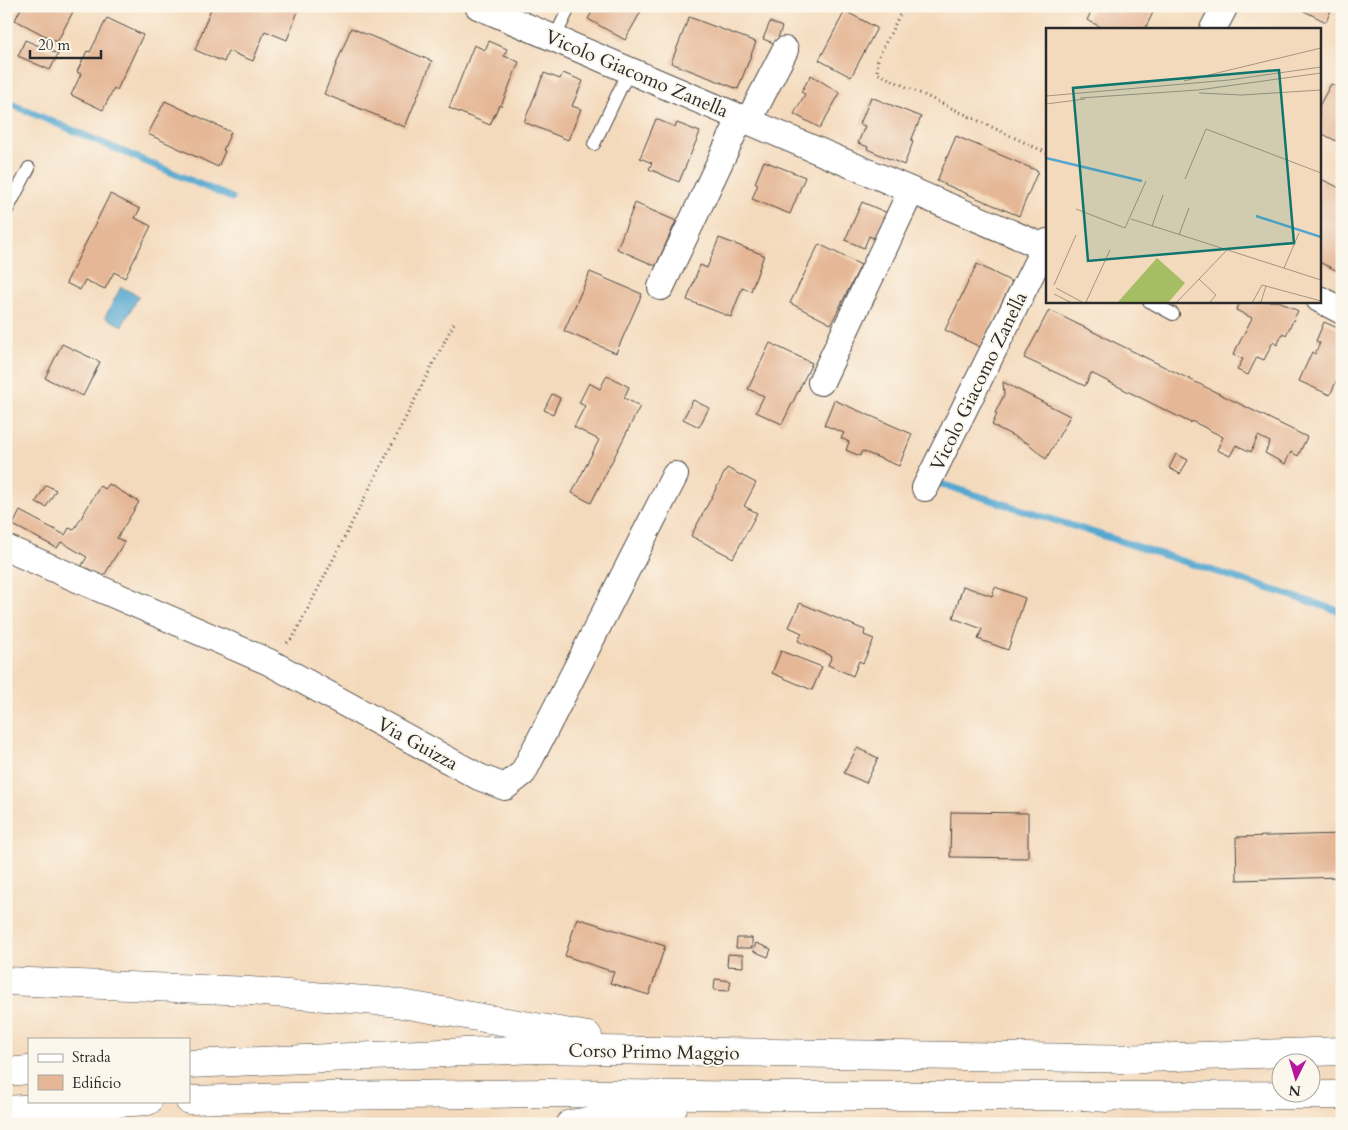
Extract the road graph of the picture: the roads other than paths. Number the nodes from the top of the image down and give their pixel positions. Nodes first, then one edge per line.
1 (478, 6) edge
2 (570, 6) edge
3 (1225, 6) edge
4 (518, 16) edge
5 (1214, 28) edge
6 (554, 39) junction
7 (785, 50) dead end
8 (631, 71) junction
9 (745, 119) junction
10 (594, 144) dead end
11 (29, 168) dead end
12 (911, 191) junction
13 (6, 212) edge
14 (1046, 246) edge
15 (661, 287) dead end
16 (1320, 300) edge
17 (1151, 302) edge
18 (1342, 311) edge
19 (1173, 314) dead end
20 (821, 382) dead end
21 (675, 475) dead end
22 (925, 488) dead end
23 (6, 548) edge
24 (6, 981) edge
25 (688, 1051) junction
26 (1342, 1051) edge
27 (1120, 1059) junction
28 (1342, 1063) edge
29 (190, 1064) edge
30 (28, 1070) edge
31 (6, 1072) edge
32 (1342, 1095) edge
33 (767, 1096) junction
34 (1083, 1096) junction
35 (190, 1100) edge
36 (132, 1102) edge
37 (1342, 1109) edge
38 (6, 1110) edge
39 (570, 1124) edge

1 - 4 street, Vicolo Giacomo Zanella
2 - 6 lane
3 - 5 street
4 - 6 street, Vicolo Giacomo Zanella
6 - 8 street, Vicolo Giacomo Zanella
7 - 9 street, Vicolo Giacomo Zanella
8 - 9 street, Vicolo Giacomo Zanella
8 - 10 lane
9 - 12 street, Vicolo Giacomo Zanella
9 - 15 street, Vicolo Giacomo Zanella
11 - 13 lane
12 - 14 street, Vicolo Giacomo Zanella
12 - 20 street
14 - 22 street, Vicolo Giacomo Zanella
16 - 18 street
17 - 19 lane
21 - 23 street, Via Guizza
24 - 25 highway
25 - 27 highway, Corso Primo Maggio
25 - 29 highway, Corso Primo Maggio
26 - 27 highway
27 - 28 highway
30 - 31 highway
32 - 34 highway
33 - 34 highway
33 - 35 highway
33 - 39 highway
34 - 37 highway
36 - 38 highway

